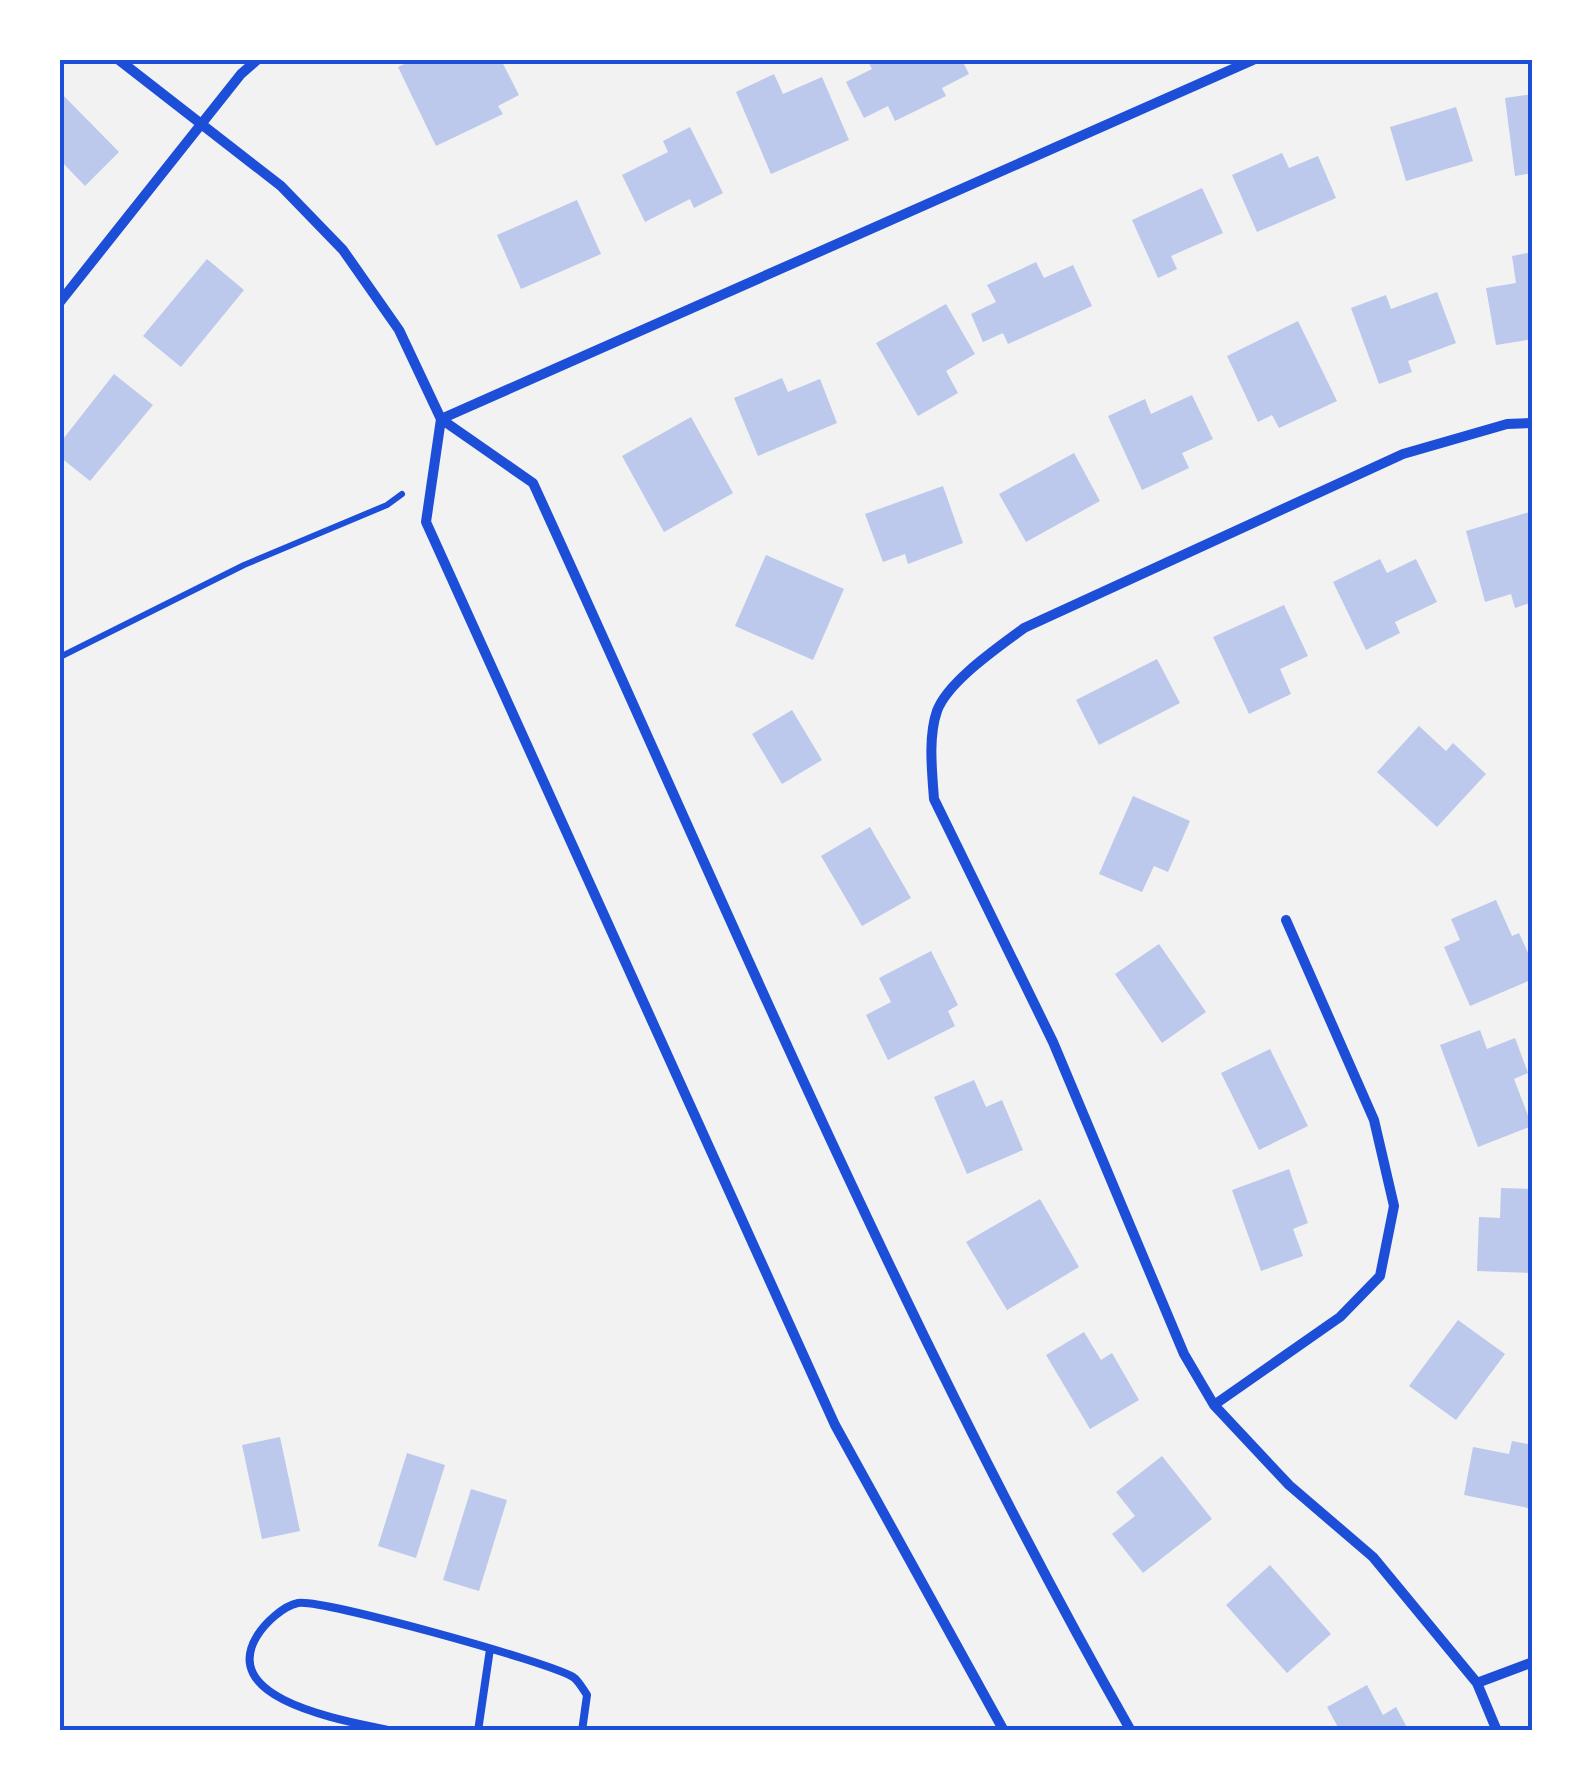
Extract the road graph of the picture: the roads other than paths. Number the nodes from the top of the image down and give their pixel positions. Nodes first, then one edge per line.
1 (119, 60) edge
2 (257, 60) edge
3 (1253, 60) edge
4 (203, 126) junction
5 (60, 302) edge
6 (441, 419) junction
7 (1533, 424) edge
8 (1286, 920) dead end
9 (1214, 1404) junction
10 (490, 1649) junction
11 (1533, 1662) edge
12 (1477, 1683) junction
13 (392, 1731) edge
14 (478, 1731) edge
15 (582, 1731) edge
16 (1004, 1731) edge
17 (1130, 1731) edge
18 (1496, 1731) edge

1 - 4 street
2 - 4 street
3 - 6 street
4 - 5 street
4 - 6 street
6 - 16 street
6 - 17 street
7 - 9 street
8 - 9 street
9 - 12 street
10 - 13 lane
10 - 14 lane
10 - 15 lane
11 - 12 street
12 - 18 street

